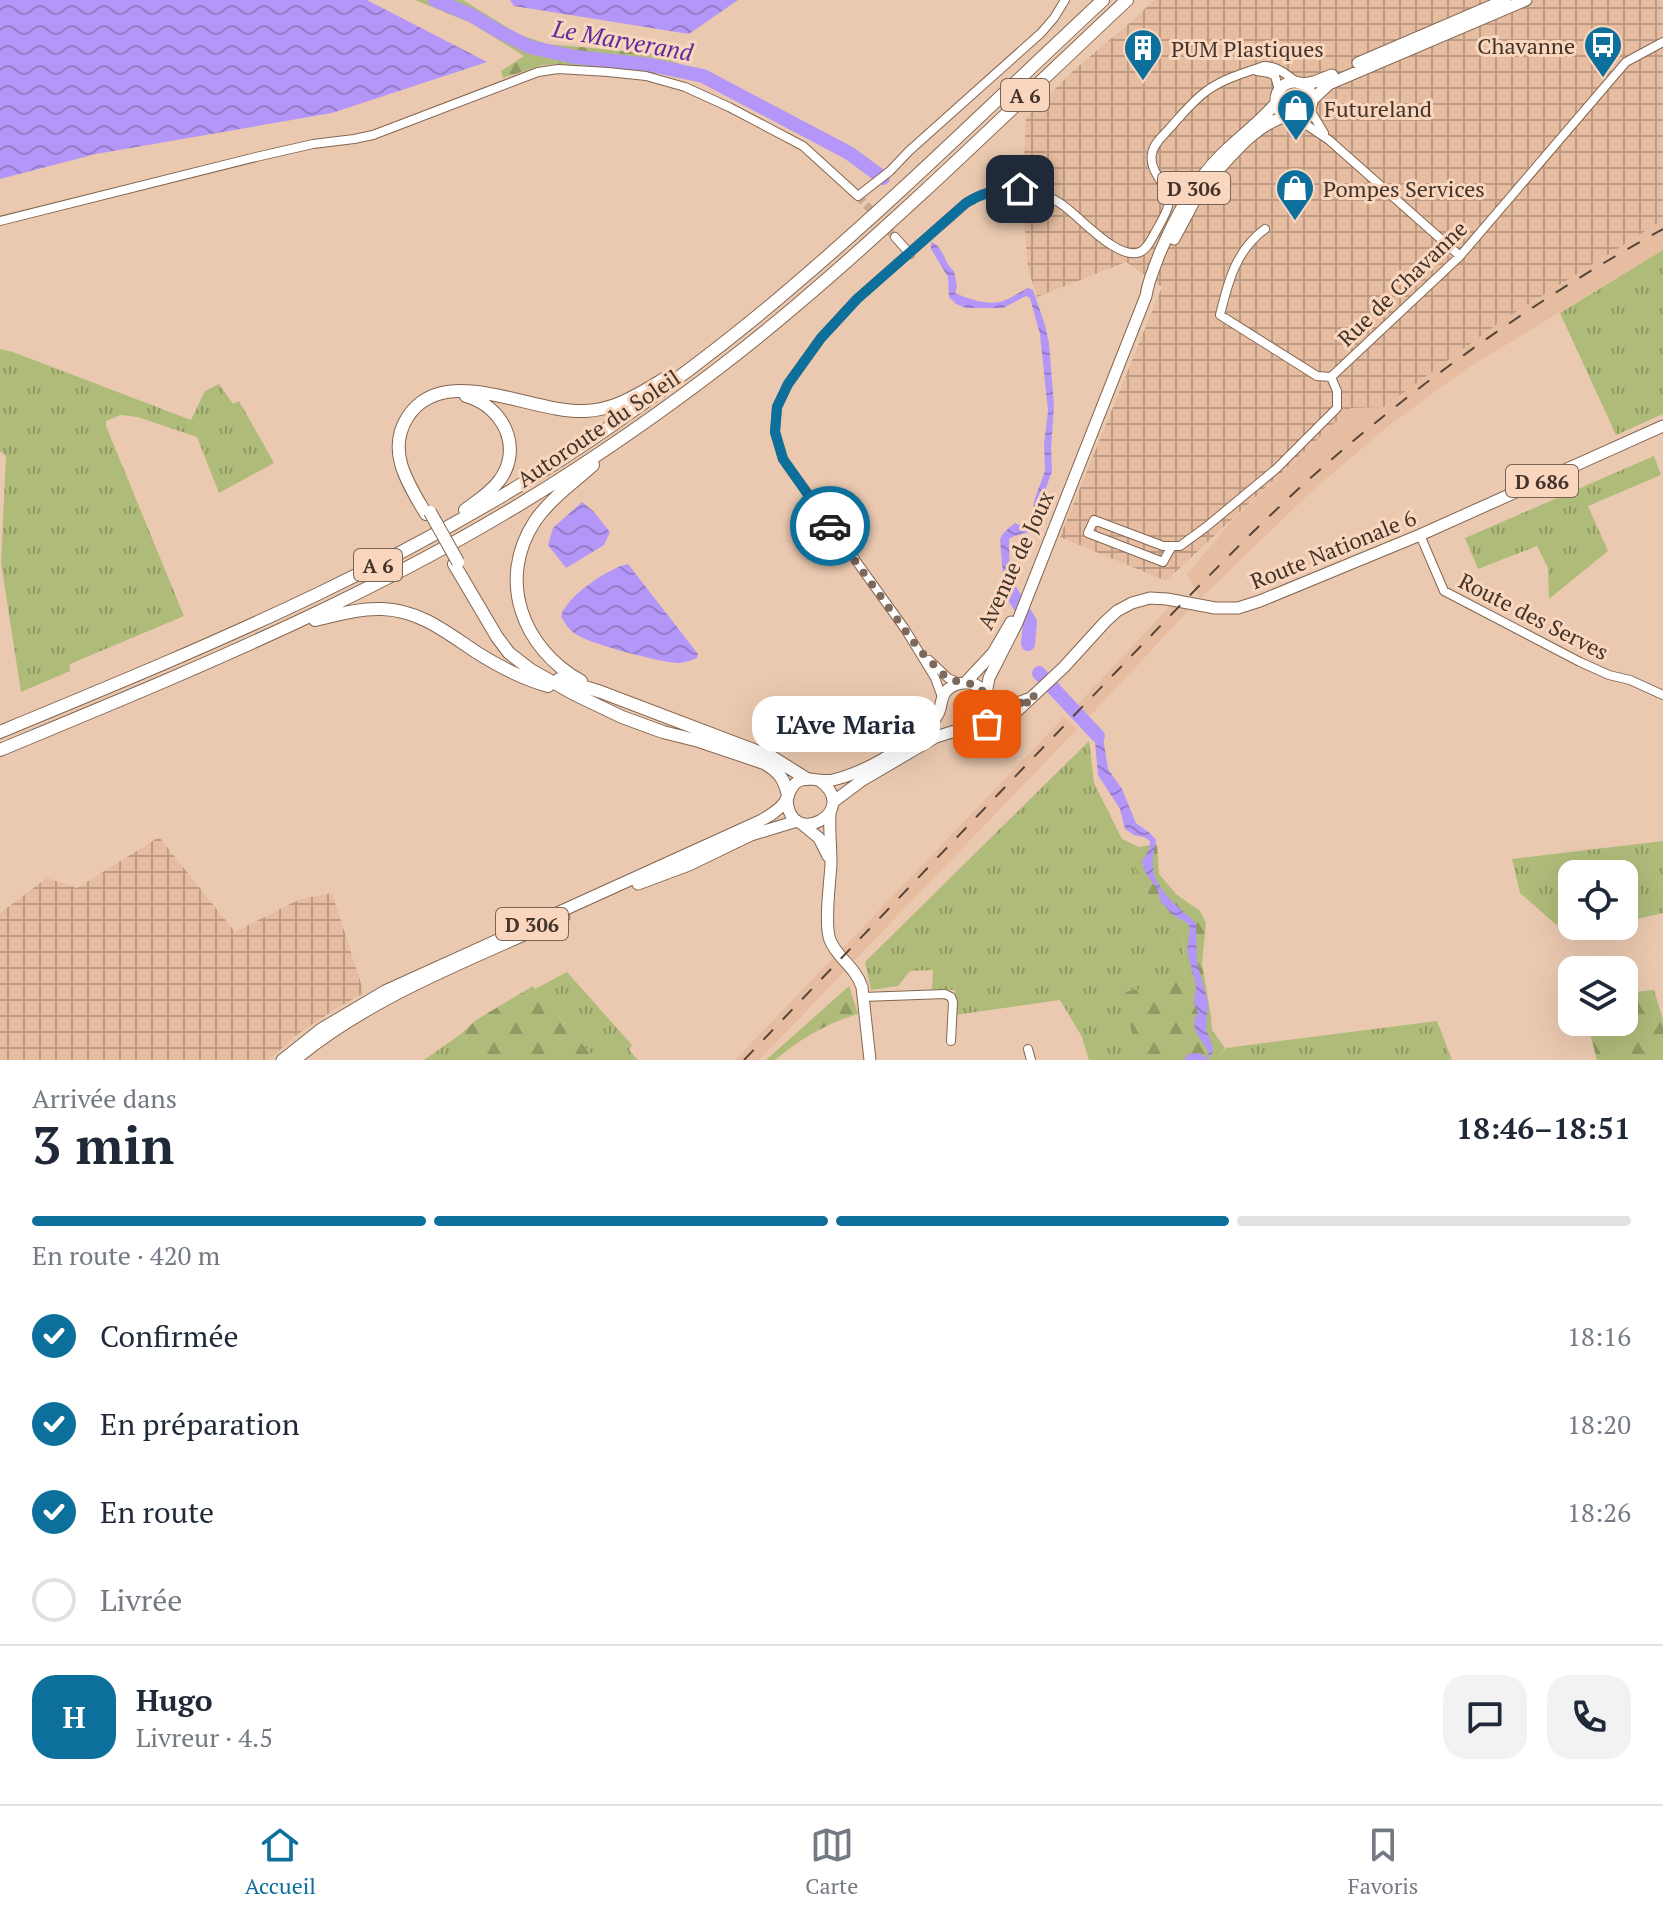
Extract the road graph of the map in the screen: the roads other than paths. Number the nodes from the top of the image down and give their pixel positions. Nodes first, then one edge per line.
1 (1065, 0) edge
2 (1103, 0) edge
3 (1127, 0) edge
4 (1505, 0) edge
5 (1526, 0) edge
6 (1663, 42) edge
7 (1252, 71) junction
8 (1299, 83) junction
9 (1278, 96) junction
10 (1311, 104) junction
11 (1291, 117) junction
12 (1329, 140) junction
13 (0, 221) edge
14 (1265, 229) dead end
15 (895, 237) tunnel mouth
16 (910, 254) junction
17 (1460, 256) junction
18 (1146, 296) junction
19 (724, 343) junction
20 (1331, 377) junction
21 (641, 425) junction
22 (1663, 426) edge
23 (428, 513) junction
24 (435, 535) junction
25 (1420, 535) junction
26 (1172, 546) junction
27 (456, 563) junction
28 (1016, 618) junction
29 (292, 626) junction
30 (920, 651) junction
31 (962, 683) junction
32 (601, 692) junction
33 (1037, 693) junction
34 (574, 694) junction
35 (1663, 695) edge
36 (987, 696) junction
37 (941, 703) junction
38 (983, 726) junction
39 (955, 731) junction
40 (0, 732) edge
41 (0, 750) edge
42 (814, 780) junction
43 (787, 797) junction
44 (831, 808) junction
45 (799, 822) junction
46 (831, 863) junction
47 (390, 991) junction
48 (863, 997) junction
49 (951, 1041) dead end
50 (1028, 1049) dead end
51 (282, 1060) edge
52 (295, 1060) edge
53 (870, 1060) edge
54 (1031, 1060) edge

1 - 13 street
2 - 19 highway, Autoroute du Soleil / A 6
3 - 21 highway, Autoroute du Soleil / A 6
4 - 8 main road
5 - 10 main road
6 - 17 street, Rue de Chavanne
7 - 8 street
7 - 9 street
7 - 16 street
8 - 9 main road
8 - 10 main road
9 - 11 main road
9 - 18 main road, Avenue de Joux / D 306
10 - 11 main road
10 - 12 street
11 - 12 street
11 - 18 main road, Avenue de Joux / D 306
12 - 17 street
14 - 20 street
15 - 16 street
16 - 30 street
17 - 20 street, Rue de Chavanne
18 - 28 main road, Avenue de Joux / D 306
19 - 23 highway
19 - 24 highway, Autoroute du Soleil / A 6
20 - 26 street
21 - 29 highway, Autoroute du Soleil / A 6
21 - 32 highway
22 - 25 main road, Route Nationale 6 / D 686
23 - 24 highway
23 - 27 highway, bridge
24 - 40 highway, Autoroute du Soleil / A 6
25 - 33 main road, Route Nationale 6 / D 686
25 - 35 street, Route des Serves
26 - 26 street
27 - 32 highway
27 - 34 highway
28 - 31 main road, Avenue de Joux / D 306
28 - 36 main road, Avenue de Joux / D 306
29 - 34 highway
29 - 41 highway, Autoroute du Soleil / A 6
30 - 31 street
30 - 37 street
31 - 36 main road
31 - 37 main road
32 - 42 highway
33 - 36 main road
33 - 38 main road, Route Nationale 6 / D 686
34 - 43 highway
36 - 38 main road
37 - 39 main road
37 - 42 main road
38 - 39 main road
39 - 44 main road
42 - 43 main road
42 - 44 main road
43 - 45 main road
43 - 47 main road, D 306
44 - 45 main road
44 - 46 main road
45 - 46 main road
45 - 47 main road, D 306
46 - 48 main road
47 - 51 main road, D 306
47 - 52 main road, D 306
48 - 49 street
48 - 53 main road
50 - 54 street

